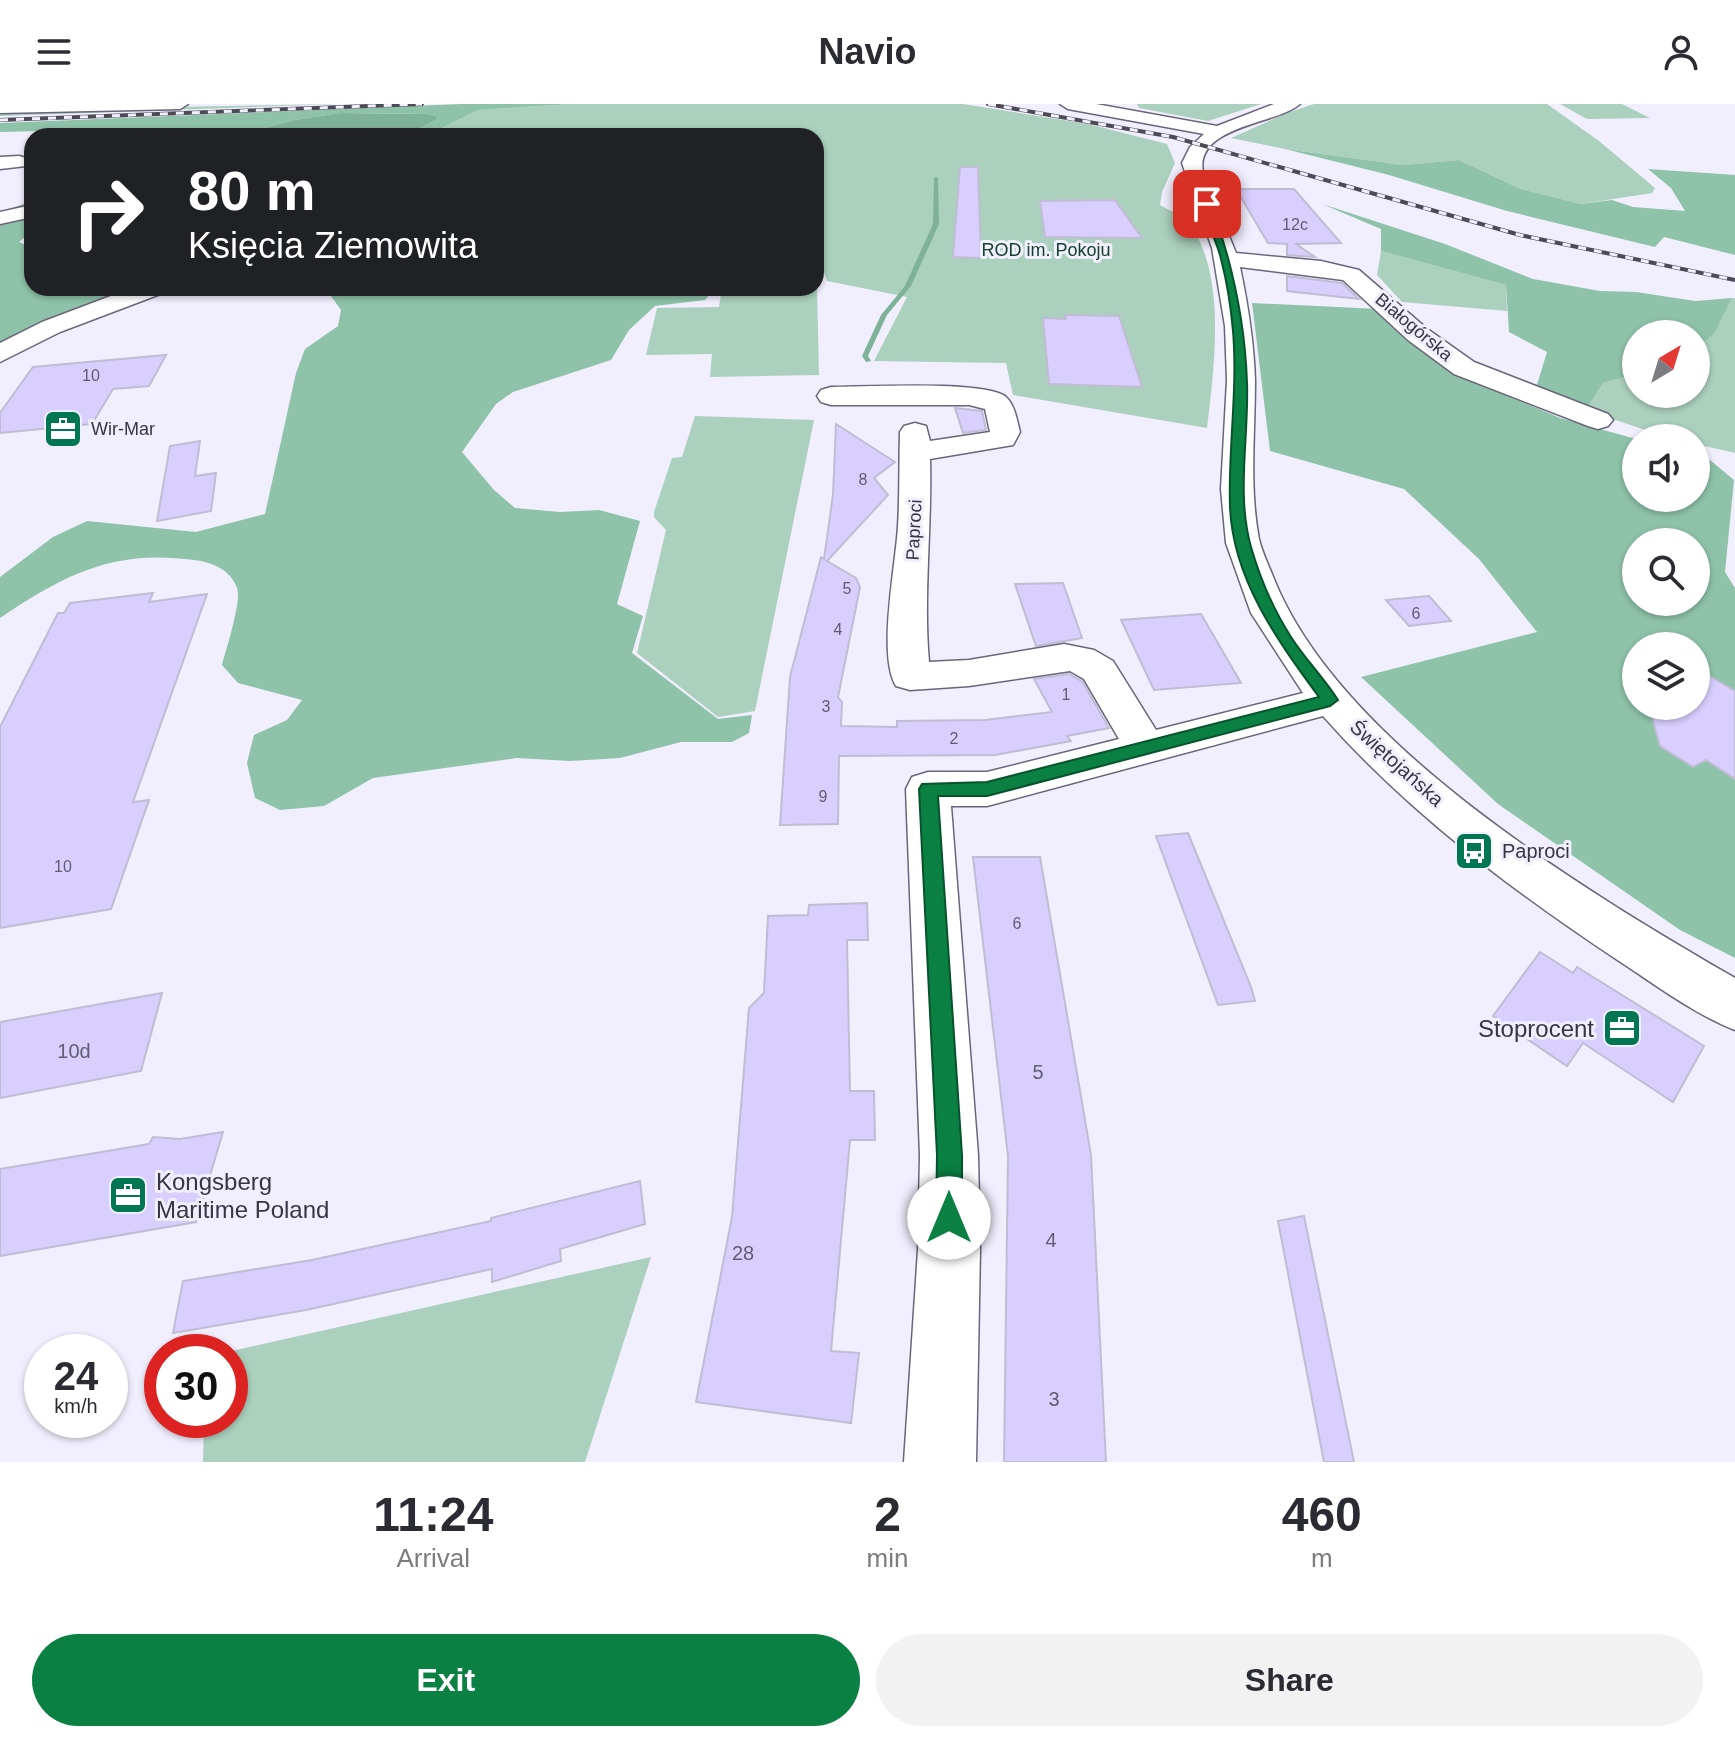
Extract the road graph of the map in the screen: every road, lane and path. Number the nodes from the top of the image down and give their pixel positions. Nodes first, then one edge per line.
1 (180, 104) edge
2 (1068, 104) edge
3 (1292, 104) edge
4 (0, 108) edge
5 (1221, 132) junction
6 (24, 213) edge
7 (0, 218) edge
8 (1226, 259) junction
9 (133, 296) edge
10 (0, 354) edge
11 (831, 396) dead end
12 (1598, 420) dead end
13 (1330, 700) junction
14 (1144, 746) junction
15 (1735, 1006) edge
16 (940, 1462) edge

1 - 4 street
2 - 5 street
3 - 5 street
5 - 8 street, Świętojańska
6 - 7 street
8 - 12 street, Białogórska
8 - 13 street, Świętojańska
9 - 10 street
11 - 14 street, Paproci
13 - 14 street
13 - 15 street, Świętojańska
14 - 16 street

